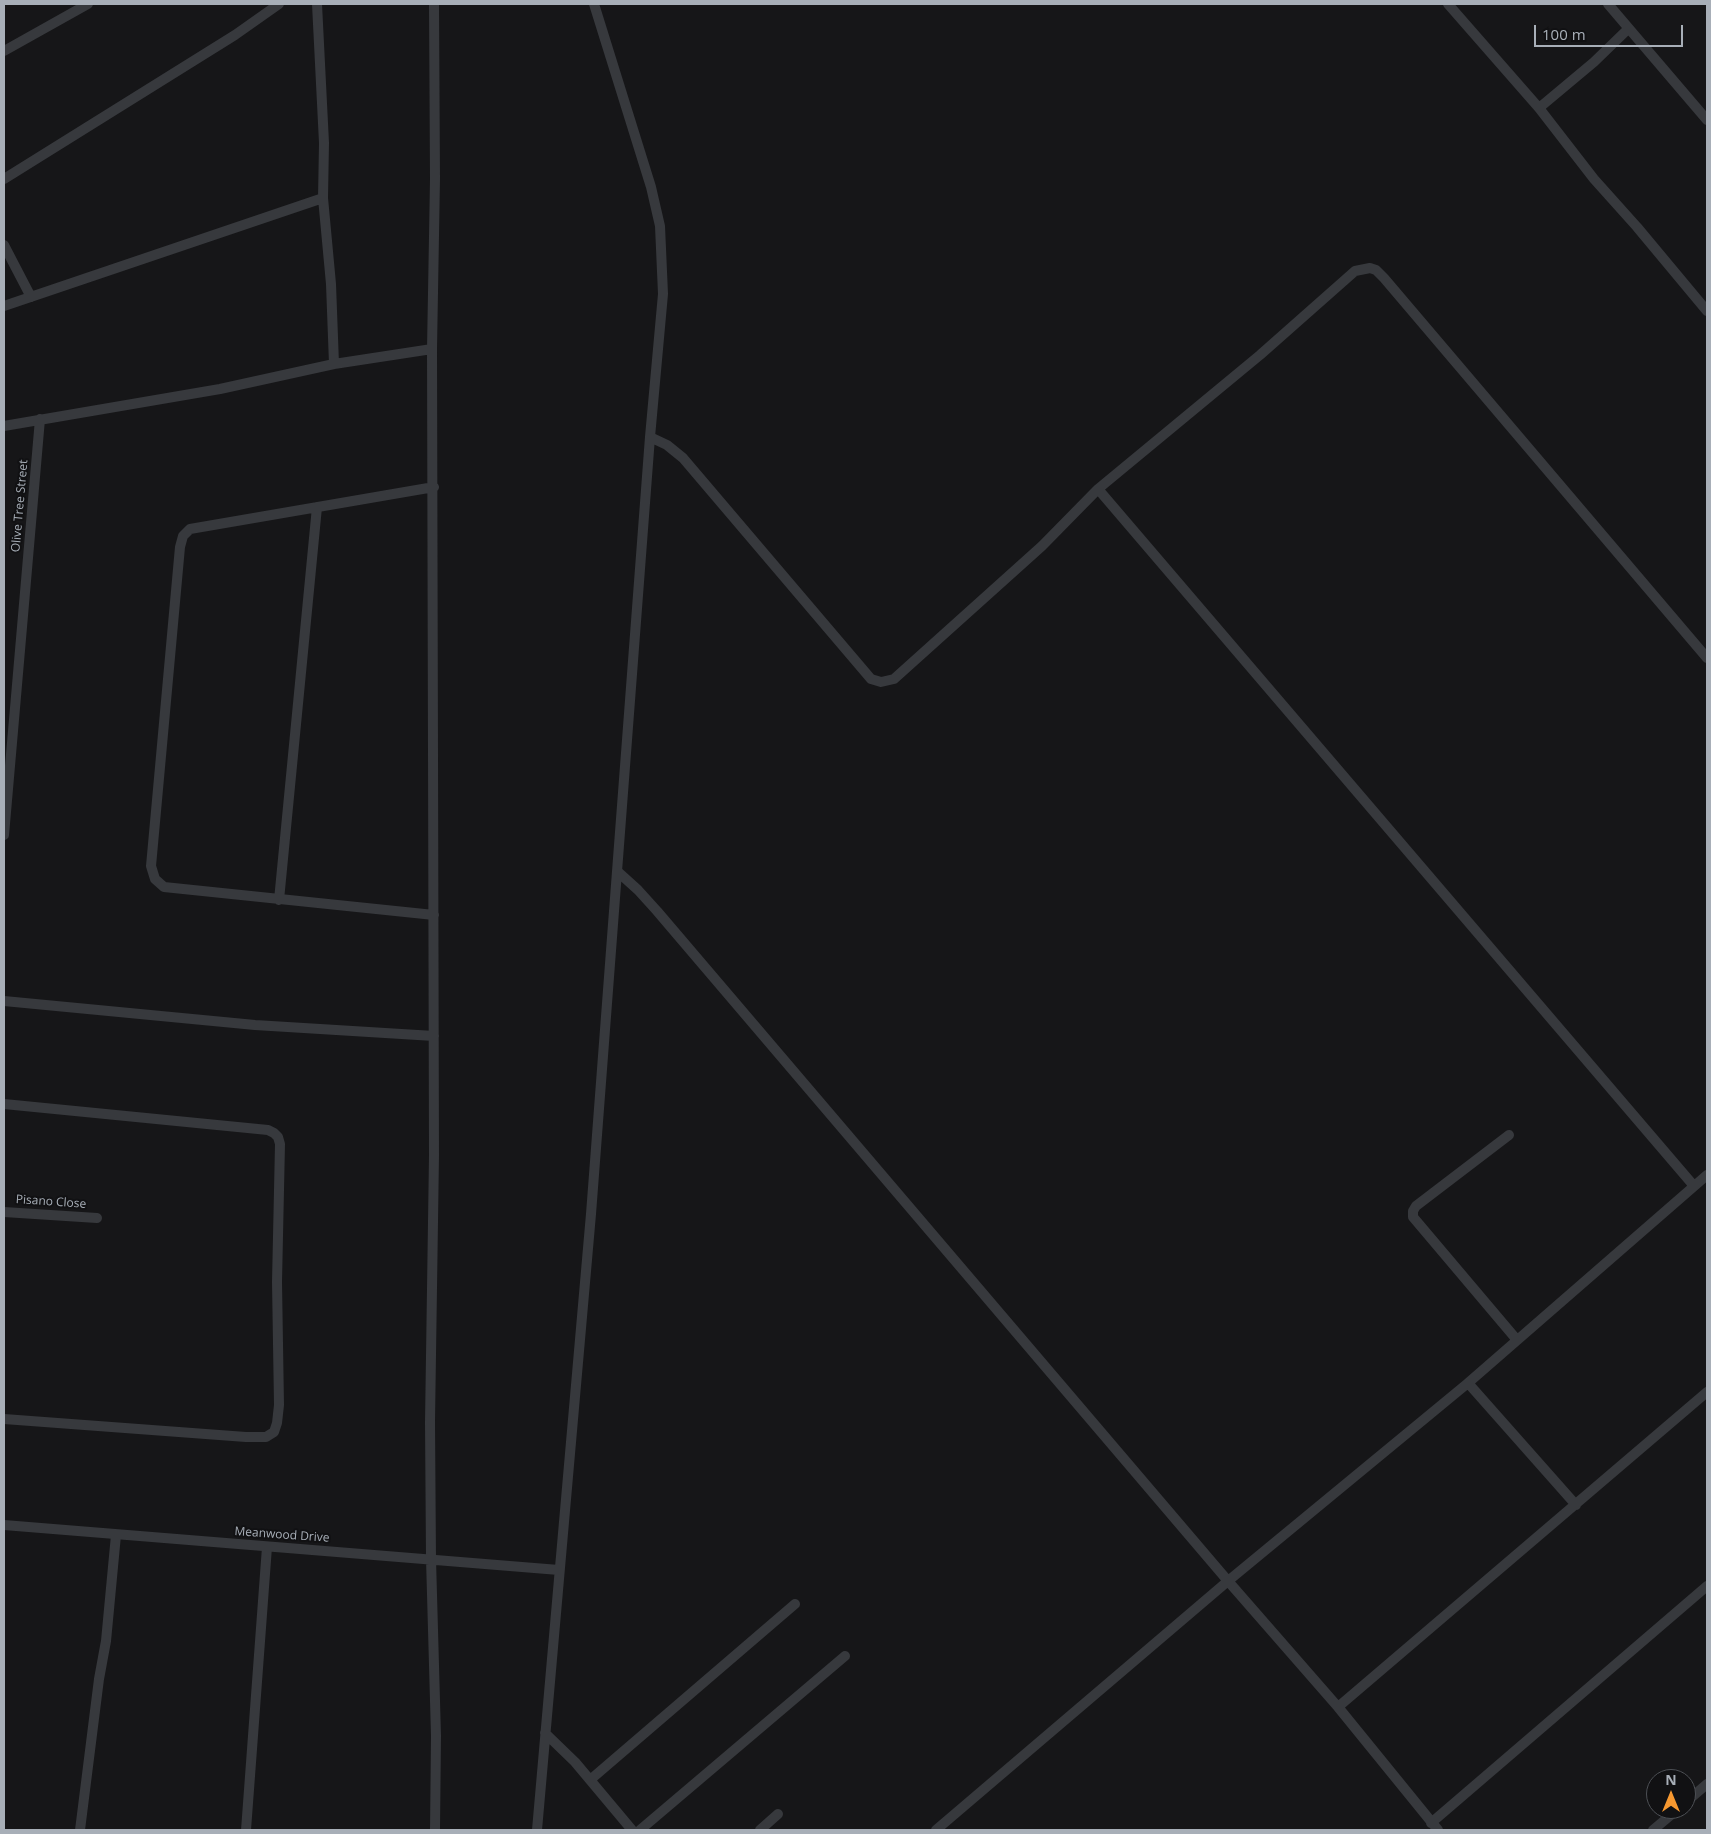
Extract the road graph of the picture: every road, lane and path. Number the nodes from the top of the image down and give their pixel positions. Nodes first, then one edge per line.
1 (88, 4) edge
2 (279, 4) edge
3 (317, 4) edge
4 (434, 4) edge
5 (594, 4) edge
6 (1448, 4) edge
7 (1608, 4) edge
8 (1628, 29) junction
9 (4, 51) edge
10 (1539, 108) junction
11 (1707, 120) edge
12 (4, 179) edge
13 (323, 198) junction
14 (4, 245) edge
15 (31, 297) junction
16 (4, 306) edge
17 (1707, 311) edge
18 (432, 349) junction
19 (334, 364) junction
20 (40, 419) junction
21 (4, 426) edge
22 (650, 437) junction
23 (434, 487) junction
24 (1098, 489) junction
25 (317, 507) junction
26 (1707, 658) edge
27 (4, 835) edge
28 (617, 871) junction
29 (279, 900) junction
30 (434, 915) junction
31 (4, 1001) edge
32 (434, 1036) junction
33 (4, 1104) edge
34 (1509, 1135) dead end
35 (1707, 1175) edge
36 (1694, 1186) junction
37 (4, 1212) edge
38 (97, 1218) dead end
39 (1518, 1340) junction
40 (1468, 1383) junction
41 (1707, 1392) edge
42 (4, 1419) edge
43 (1576, 1505) junction
44 (4, 1525) edge
45 (116, 1535) junction
46 (267, 1547) junction
47 (431, 1559) junction
48 (559, 1570) junction
49 (1228, 1581) junction
50 (1707, 1586) edge
51 (795, 1604) dead end
52 (845, 1656) dead end
53 (1338, 1707) junction
54 (545, 1733) junction
55 (590, 1780) junction
56 (1707, 1784) edge
57 (1696, 1793) edge
58 (778, 1814) dead end
59 (1666, 1819) edge
60 (1435, 1826) edge
61 (80, 1830) edge
62 (246, 1830) edge
63 (435, 1830) edge
64 (537, 1830) edge
65 (632, 1830) edge
66 (640, 1830) edge
67 (760, 1830) edge
68 (936, 1830) edge
69 (1653, 1830) edge

1 - 9 street
2 - 12 street
3 - 13 street
4 - 18 street
5 - 22 street
6 - 10 street
7 - 8 street
8 - 10 street
8 - 11 street
10 - 17 street
13 - 15 street
13 - 19 street
14 - 15 street
15 - 16 street
18 - 19 street
18 - 23 street
19 - 20 street
20 - 21 street
20 - 27 street, Olive Tree Street
22 - 24 street
22 - 28 street
23 - 25 street
23 - 30 street
24 - 26 street
24 - 36 street
25 - 29 street
25 - 29 street
28 - 48 street
28 - 49 street
29 - 30 street
30 - 32 street
31 - 32 street
32 - 47 street
33 - 42 street
34 - 39 street
35 - 36 street
36 - 39 street
37 - 38 street, Pisano Close
39 - 40 street
40 - 43 street
40 - 49 street
41 - 43 street
43 - 53 street
44 - 45 street, Meanwood Drive
45 - 46 street, Meanwood Drive
45 - 61 street
46 - 47 street, Meanwood Drive
46 - 62 street
47 - 48 street, Meanwood Drive
47 - 63 street
48 - 54 street
49 - 53 street
49 - 68 street
50 - 60 street
51 - 55 street
52 - 66 street
53 - 60 street
54 - 55 street
54 - 64 street
55 - 65 street
56 - 57 street
58 - 67 street
59 - 69 street

